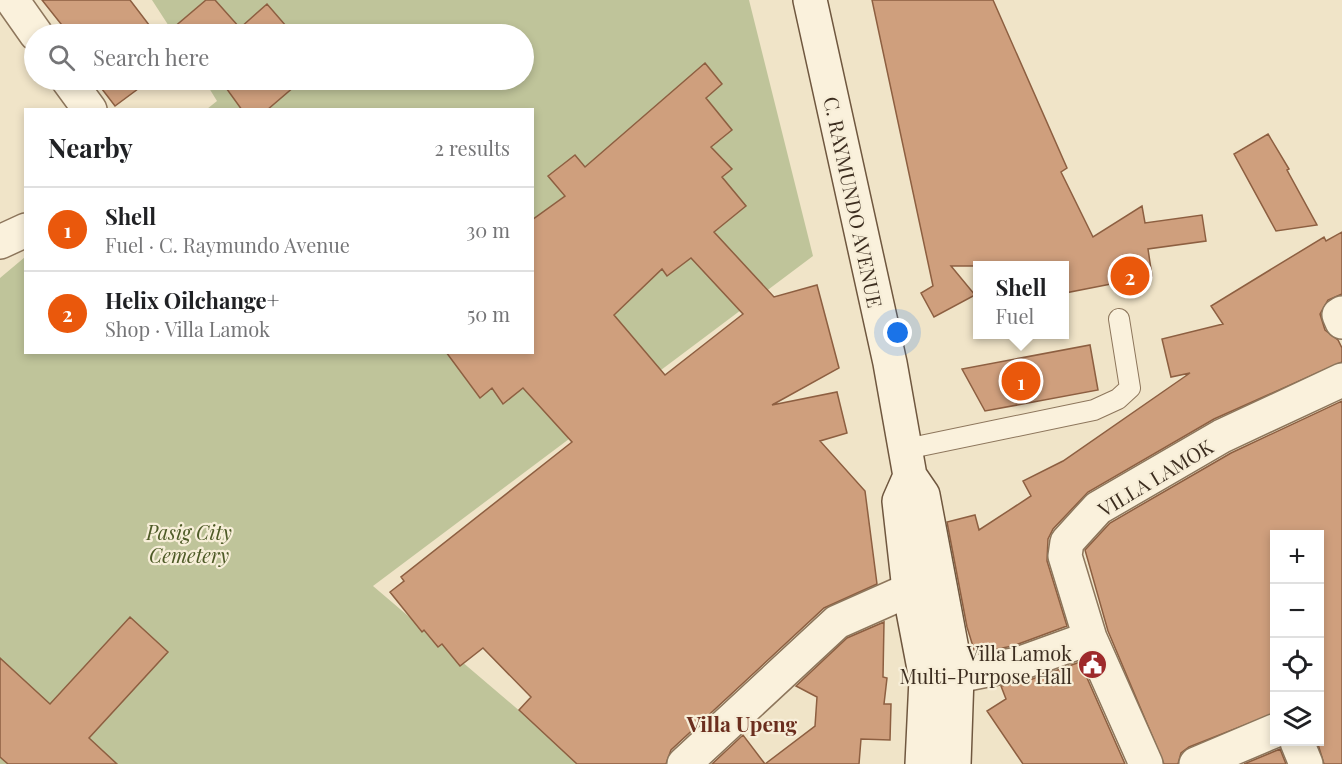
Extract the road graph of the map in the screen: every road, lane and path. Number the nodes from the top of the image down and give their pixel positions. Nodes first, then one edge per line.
1 (810, 0) edge
2 (9, 8) edge
3 (26, 24) edge
4 (75, 90) edge
5 (89, 108) edge
6 (24, 231) edge
7 (0, 242) edge
8 (1119, 320) dead end
9 (1342, 380) edge
10 (908, 462) junction
11 (909, 590) junction
12 (1090, 638) junction
13 (957, 676) junction
14 (1270, 733) edge
15 (1299, 746) edge
16 (684, 764) edge
17 (922, 764) edge
18 (954, 764) edge
19 (1146, 764) edge
20 (1196, 764) edge
21 (1306, 764) edge

1 - 10 street, C. RAYMUNDO AVENUE
2 - 3 street
4 - 5 street
6 - 7 street
8 - 10 lane
9 - 12 street, VILLA LAMOK
10 - 11 street
10 - 13 street, C. RAYMUNDO AVENUE
11 - 16 street
11 - 17 street
12 - 13 street
12 - 19 street, VILLA LAMOK
13 - 18 street, C. RAYMUNDO AVENUE
14 - 20 street
15 - 21 street

